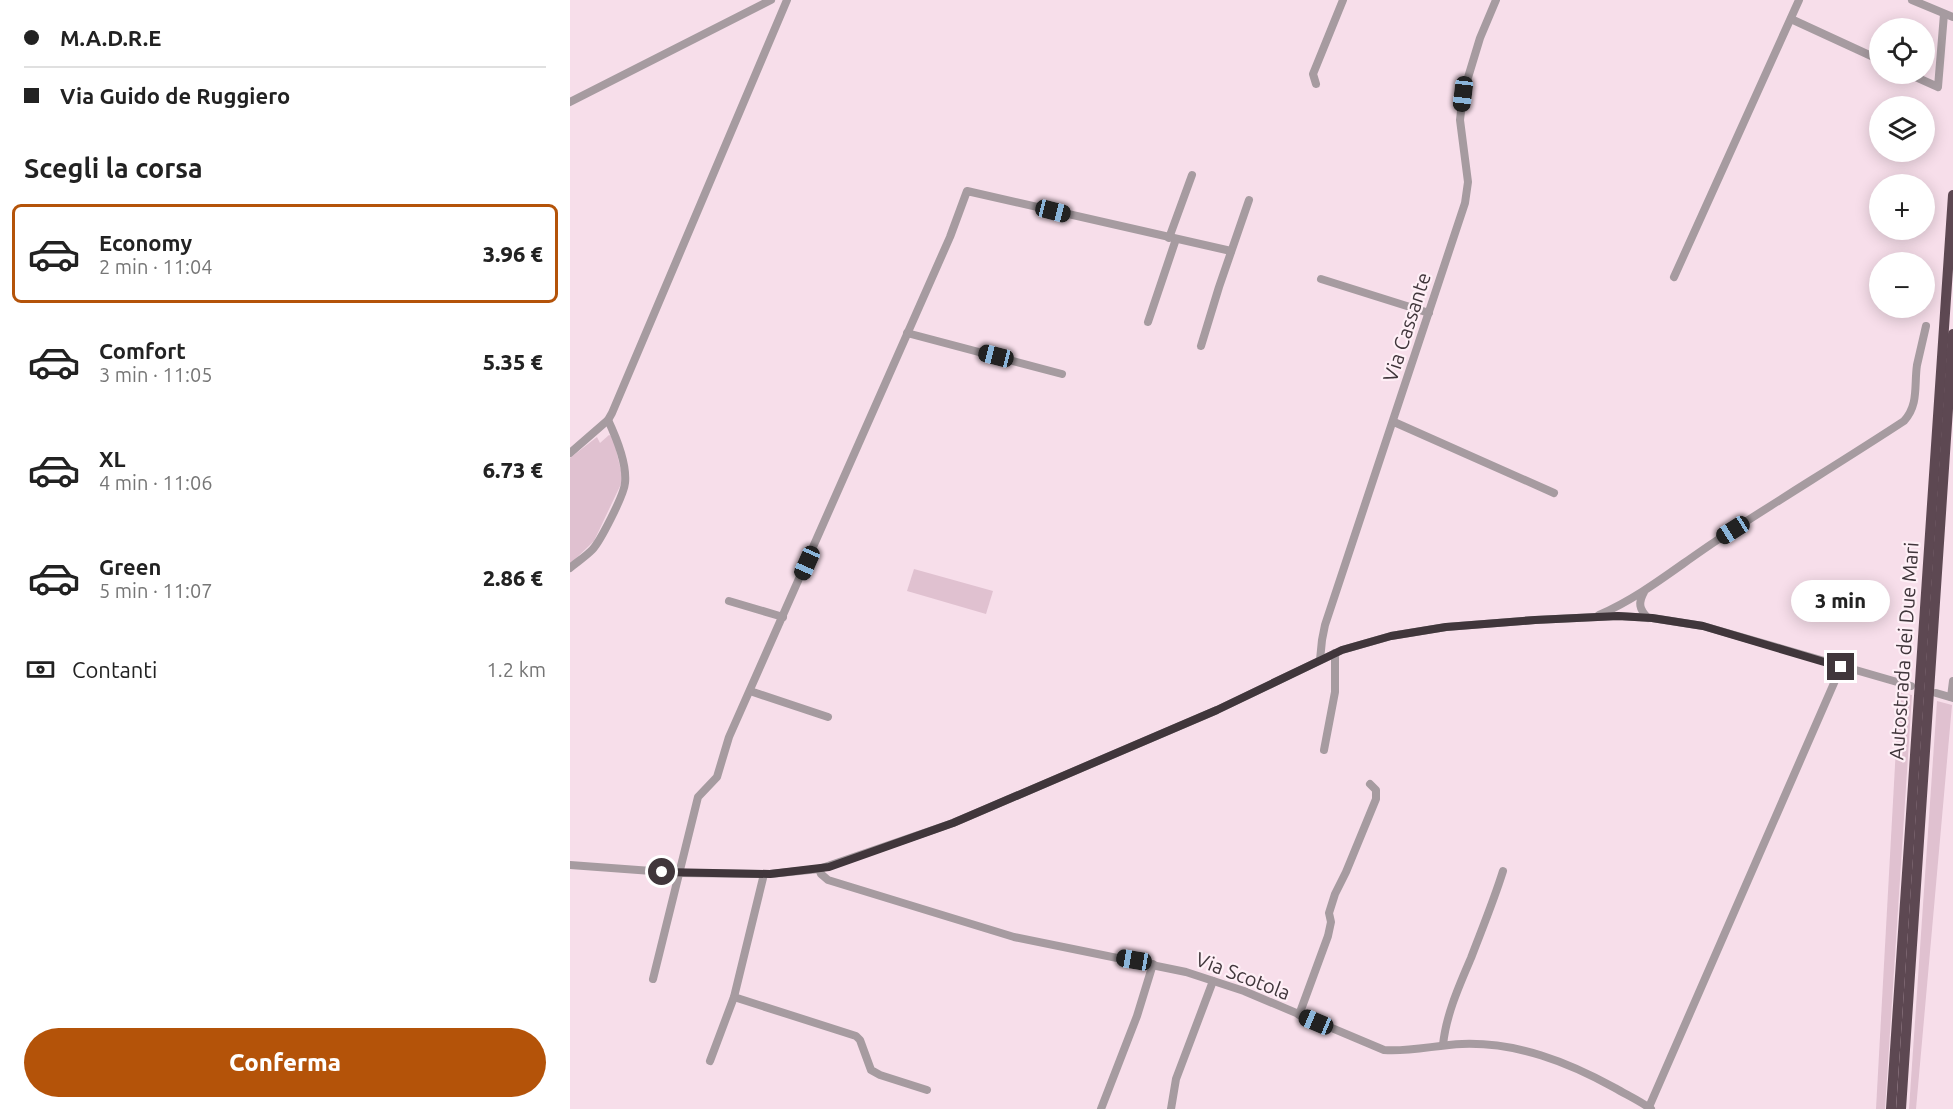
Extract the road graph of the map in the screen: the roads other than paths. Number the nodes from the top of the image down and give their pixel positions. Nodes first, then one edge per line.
1 (771, 0) edge
2 (787, 0) edge
3 (1343, 0) edge
4 (1496, 0) edge
5 (1799, 0) edge
6 (1912, 0) edge
7 (1944, 14) junction
8 (1953, 17) edge
9 (1791, 19) junction
10 (1869, 55) edge
11 (1316, 84) dead end
12 (1931, 84) edge
13 (570, 102) edge
14 (1192, 175) dead end
15 (1953, 195) edge
16 (1249, 200) dead end
17 (1172, 239) junction
18 (1231, 251) junction
19 (1674, 277) dead end
20 (1321, 279) dead end
21 (1429, 313) junction
22 (1148, 322) dead end
23 (1926, 326) dead end
24 (907, 333) junction
25 (1953, 334) edge
26 (1201, 346) dead end
27 (1062, 374) dead end
28 (608, 420) junction
29 (1394, 422) junction
30 (570, 453) edge
31 (1554, 493) dead end
32 (570, 568) edge
33 (1644, 592) junction
34 (729, 601) dead end
35 (783, 617) junction
36 (1594, 617) junction
37 (1648, 618) junction
38 (1335, 654) junction
39 (1320, 660) junction
40 (1841, 667) junction
41 (1953, 681) edge
42 (1911, 686) dead end
43 (750, 691) junction
44 (1936, 693) dead end
45 (1952, 697) edge
46 (828, 717) dead end
47 (1324, 750) dead end
48 (1370, 784) dead end
49 (570, 865) edge
50 (819, 869) junction
51 (1503, 871) dead end
52 (679, 873) junction
53 (764, 874) junction
54 (1153, 964) junction
55 (653, 980) dead end
56 (1213, 981) junction
57 (734, 997) junction
58 (1299, 1015) junction
59 (1443, 1046) junction
60 (710, 1061) dead end
61 (927, 1090) dead end
62 (1650, 1108) edge
63 (1101, 1109) edge
64 (1171, 1109) edge
65 (1891, 1109) edge
66 (1901, 1109) edge

1 - 13 street
2 - 28 street
3 - 11 street
4 - 21 street, Via Cassante
5 - 9 street
6 - 7 street
7 - 8 street
7 - 12 street
9 - 10 street
9 - 19 street
14 - 17 street
15 - 65 highway, Autostrada dei Due Mari
16 - 18 street
17 - 18 street
17 - 22 street
17 - 24 street
18 - 26 street
20 - 21 street
21 - 29 street, Via Cassante
23 - 33 street
24 - 27 street
24 - 35 street
25 - 66 highway, Autostrada dei Due Mari
28 - 30 street
28 - 32 street
29 - 31 street
29 - 39 street, Via Cassante
33 - 36 street
33 - 37 street
34 - 35 street
35 - 43 street
36 - 37 street
36 - 38 street
37 - 40 street
38 - 39 street
38 - 47 street
39 - 50 street
40 - 42 street
40 - 62 street
41 - 45 street
43 - 46 street
43 - 52 street
44 - 45 street
48 - 58 street
49 - 52 street
50 - 53 street
50 - 54 street, Via Scotola
51 - 59 street
52 - 53 street
52 - 55 street
53 - 57 street
54 - 56 street, Via Scotola
54 - 63 street
56 - 58 street, Via Scotola
56 - 64 street
57 - 60 street
57 - 61 street
58 - 59 street, Via Scotola
59 - 62 street, Via Scotola

